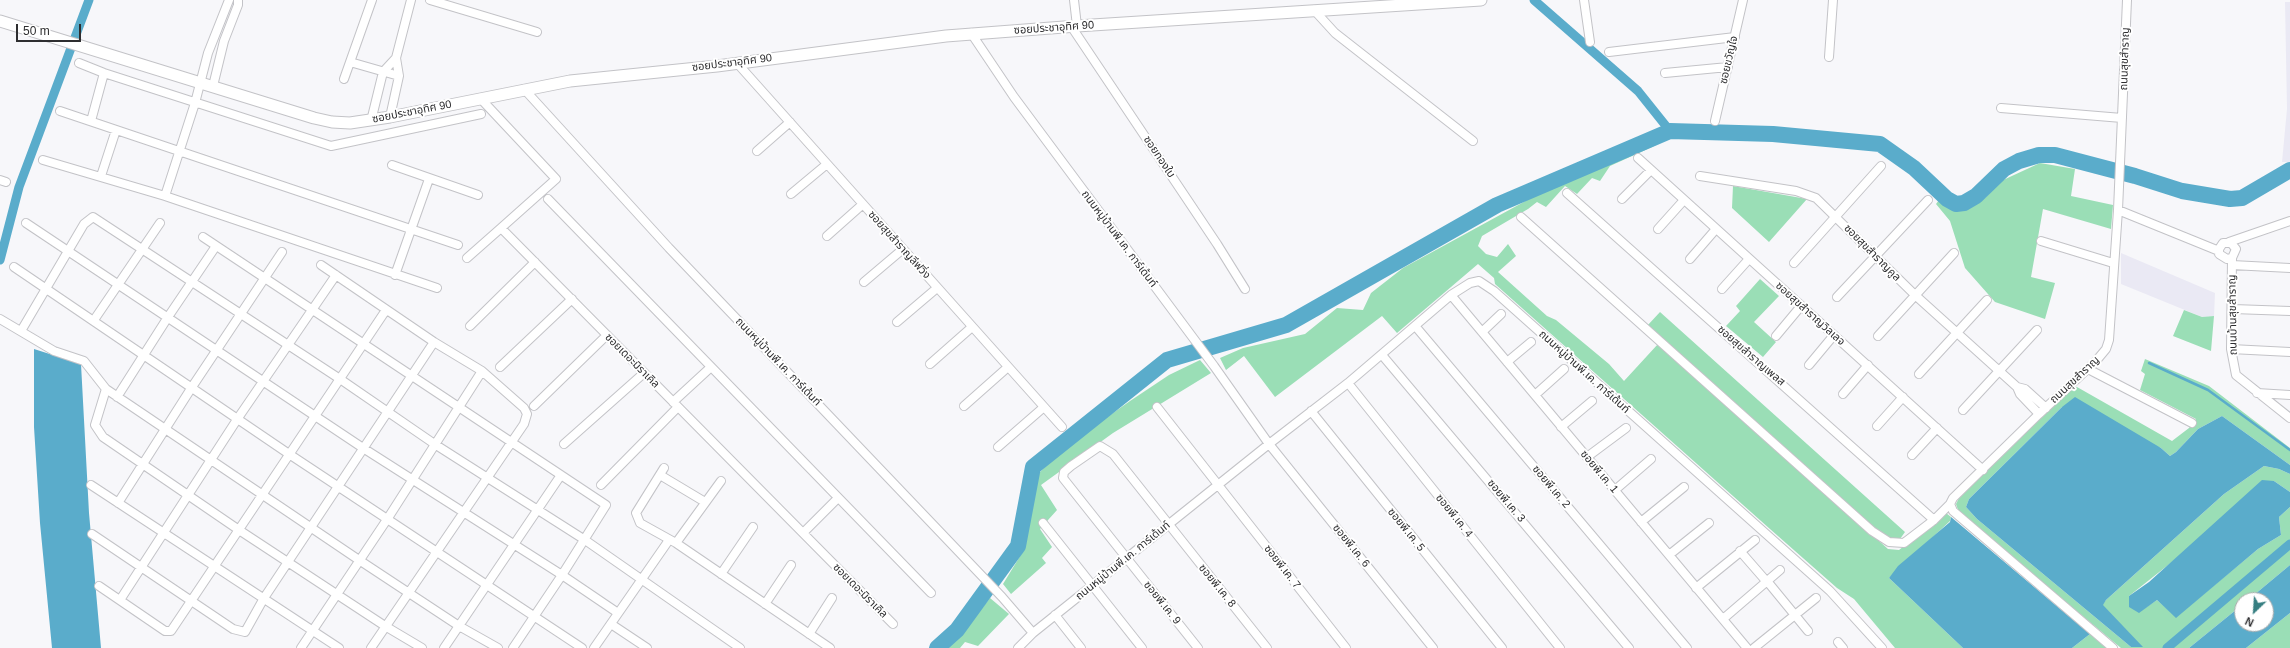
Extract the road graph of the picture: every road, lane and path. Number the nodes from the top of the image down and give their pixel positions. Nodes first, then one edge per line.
1 (229, 0) edge
2 (238, 0) edge
3 (372, 0) edge
4 (411, 0) edge
5 (430, 0) edge
6 (1074, 0) edge
7 (1481, 0) edge
8 (1584, 0) edge
9 (1743, 0) edge
10 (1833, 0) edge
11 (2127, 0) edge
12 (1354, 4) edge
13 (1314, 10) junction
14 (0, 21) edge
15 (1074, 26) junction
16 (215, 32) junction
17 (537, 32) dead end
18 (971, 33) junction
19 (226, 36) junction
20 (1734, 37) junction
21 (1590, 42) dead end
22 (1609, 52) dead end
23 (396, 58) junction
24 (1829, 58) dead end
25 (350, 62) junction
26 (79, 63) dead end
27 (737, 63) junction
28 (1728, 67) junction
29 (383, 72) junction
30 (104, 73) junction
31 (1665, 74) dead end
32 (399, 76) junction
33 (344, 79) dead end
34 (201, 82) junction
35 (213, 86) junction
36 (524, 89) junction
37 (480, 98) junction
38 (195, 103) junction
39 (2001, 108) dead end
40 (60, 111) dead end
41 (481, 114) dead end
42 (390, 117) junction
43 (2122, 118) junction
44 (90, 121) junction
45 (371, 121) junction
46 (1716, 121) dead end
47 (790, 122) junction
48 (116, 130) junction
49 (1474, 141) dead end
50 (179, 151) junction
51 (757, 151) dead end
52 (1638, 158) dead end
53 (43, 160) dead end
54 (827, 164) junction
55 (392, 166) dead end
56 (1880, 166) dead end
57 (1651, 170) junction
58 (101, 176) junction
59 (1700, 176) dead end
60 (429, 179) junction
61 (1567, 193) dead end
62 (791, 194) dead end
63 (478, 195) dead end
64 (165, 196) junction
65 (548, 199) dead end
66 (1622, 199) dead end
67 (1684, 200) junction
68 (1928, 200) dead end
69 (863, 204) junction
70 (2118, 210) junction
71 (1521, 217) dead end
72 (1836, 217) junction
73 (2290, 221) edge
74 (26, 223) dead end
75 (160, 223) dead end
76 (501, 228) junction
77 (1716, 228) junction
78 (410, 229) junction
79 (1658, 229) dead end
80 (827, 236) dead end
81 (203, 237) dead end
82 (2041, 241) dead end
83 (2229, 242) junction
84 (458, 245) dead end
85 (216, 246) junction
86 (143, 248) junction
87 (903, 249) junction
88 (69, 251) junction
89 (2219, 251) junction
90 (282, 252) dead end
91 (1954, 253) dead end
92 (1875, 257) junction
93 (467, 258) dead end
94 (1690, 259) dead end
95 (1749, 259) junction
96 (2232, 261) junction
97 (535, 262) junction
98 (2113, 262) junction
99 (1794, 263) dead end
100 (321, 264) dead end
101 (14, 267) dead end
102 (2290, 268) edge
103 (395, 275) junction
104 (336, 276) junction
105 (264, 278) junction
106 (192, 281) junction
107 (864, 282) dead end
108 (118, 284) junction
109 (46, 288) junction
110 (437, 288) dead end
111 (937, 288) junction
112 (1245, 289) dead end
113 (1722, 289) dead end
114 (1451, 295) junction
115 (1915, 295) junction
116 (1837, 297) dead end
117 (572, 300) junction
118 (1987, 300) dead end
119 (1801, 306) junction
120 (2233, 309) junction
121 (312, 310) junction
122 (386, 310) junction
123 (2290, 311) edge
124 (240, 314) junction
125 (1500, 314) dead end
126 (168, 317) junction
127 (0, 318) edge
128 (94, 320) junction
129 (897, 322) dead end
130 (470, 326) dead end
131 (972, 327) junction
132 (1416, 327) junction
133 (2037, 330) dead end
134 (21, 331) junction
135 (1482, 332) junction
136 (1956, 333) junction
137 (607, 335) junction
138 (1834, 335) junction
139 (1776, 336) dead end
140 (1878, 336) dead end
141 (434, 342) junction
142 (1531, 342) dead end
143 (364, 344) junction
144 (288, 345) junction
145 (2231, 349) junction
146 (216, 350) junction
147 (2290, 352) edge
148 (144, 355) junction
149 (1382, 355) junction
150 (1507, 362) junction
151 (930, 364) dead end
152 (1808, 365) dead end
153 (1868, 366) junction
154 (500, 367) dead end
155 (711, 367) junction
156 (1008, 367) junction
157 (1564, 369) dead end
158 (2088, 369) junction
159 (482, 371) junction
160 (1999, 371) junction
161 (644, 373) junction
162 (1918, 374) dead end
163 (411, 376) junction
164 (340, 379) junction
165 (264, 381) junction
166 (1348, 383) junction
167 (192, 387) junction
168 (2017, 387) junction
169 (106, 389) junction
170 (2257, 393) junction
171 (1843, 394) dead end
172 (2290, 394) edge
173 (1535, 395) junction
174 (117, 397) junction
175 (1903, 397) junction
176 (1592, 401) dead end
177 (676, 404) junction
178 (534, 406) dead end
179 (964, 406) dead end
180 (1044, 407) junction
181 (1158, 407) dead end
182 (459, 408) junction
183 (2046, 408) junction
184 (1963, 410) dead end
185 (387, 412) junction
186 (1311, 412) junction
187 (2039, 414) junction
188 (315, 416) junction
189 (238, 418) junction
190 (2290, 418) edge
191 (2192, 423) dead end
192 (1877, 426) dead end
193 (1062, 427) dead end
194 (1561, 427) junction
195 (1626, 428) dead end
196 (1937, 428) junction
197 (166, 430) junction
198 (511, 441) junction
199 (564, 444) dead end
200 (1269, 444) junction
201 (436, 445) junction
202 (998, 447) dead end
203 (363, 448) junction
204 (289, 454) junction
205 (1912, 455) dead end
206 (1587, 457) junction
207 (1651, 459) dead end
208 (211, 460) junction
209 (144, 464) junction
210 (1983, 470) junction
211 (561, 475) junction
212 (486, 478) junction
213 (412, 480) junction
214 (721, 481) dead end
215 (91, 485) dead end
216 (601, 485) dead end
217 (1217, 485) junction
218 (338, 486) junction
219 (1684, 487) dead end
220 (1615, 490) junction
221 (189, 496) junction
222 (262, 496) junction
223 (838, 498) junction
224 (705, 502) junction
225 (118, 503) junction
226 (1950, 504) junction
227 (536, 510) junction
228 (463, 513) junction
229 (388, 518) junction
230 (1934, 520) junction
231 (1641, 522) junction
232 (1043, 523) dead end
233 (1709, 523) dead end
234 (1168, 525) junction
235 (753, 527) dead end
236 (310, 528) junction
237 (239, 530) junction
238 (163, 532) junction
239 (92, 534) dead end
240 (803, 534) junction
241 (585, 540) junction
242 (1754, 540) dead end
243 (672, 542) junction
244 (514, 544) junction
245 (437, 551) junction
246 (1740, 551) junction
247 (1669, 555) junction
248 (1126, 558) junction
249 (360, 560) junction
250 (288, 562) junction
251 (791, 565) dead end
252 (214, 566) junction
253 (141, 567) junction
254 (1780, 570) dead end
255 (721, 574) junction
256 (562, 575) junction
257 (641, 579) junction
258 (1767, 582) junction
259 (487, 584) junction
260 (1092, 585) junction
261 (99, 586) dead end
262 (1696, 588) junction
263 (408, 593) junction
264 (931, 593) dead end
265 (336, 594) junction
266 (264, 598) junction
267 (832, 598) dead end
268 (1816, 598) dead end
269 (120, 600) junction
270 (193, 601) junction
271 (765, 604) junction
272 (618, 613) junction
273 (1055, 615) junction
274 (1795, 615) junction
275 (534, 616) junction
276 (1723, 620) junction
277 (610, 624) junction
278 (893, 624) dead end
279 (386, 626) junction
280 (459, 626) junction
281 (312, 630) junction
282 (1808, 631) dead end
283 (1033, 633) junction
284 (809, 634) junction
285 (300, 648) edge
286 (339, 648) edge
287 (371, 648) edge
288 (422, 648) edge
289 (444, 648) edge
290 (498, 648) edge
291 (513, 648) edge
292 (582, 648) edge
293 (594, 648) edge
294 (647, 648) edge
295 (740, 648) edge
296 (830, 648) edge
297 (1018, 648) edge
298 (1081, 648) edge
299 (1142, 648) edge
300 (1198, 648) edge
301 (1267, 648) edge
302 (1346, 648) edge
303 (1433, 648) edge
304 (1502, 648) edge
305 (1560, 648) edge
306 (1629, 648) edge
307 (1687, 648) edge
308 (1747, 648) edge
309 (1754, 648) edge
310 (1882, 648) edge
311 (2113, 648) edge

1 - 16 street
2 - 19 street
3 - 25 street
4 - 23 street
5 - 17 street
6 - 15 street
7 - 12 street, ซอยประชาอุทิศ 90
8 - 21 street
9 - 20 street, ซอยขวัญใจ
10 - 24 street
11 - 43 street, ถนนสุขสำราญ
12 - 13 street, ซอยประชาอุทิศ 90
13 - 15 street, ซอยประชาอุทิศ 90
13 - 49 street
14 - 34 street, ซอยประชาอุทิศ 90
15 - 18 street, ซอยประชาอุทิศ 90
15 - 112 street, ซอยทองใบ
16 - 19 street
16 - 34 street
18 - 27 street, ซอยประชาอุทิศ 90
18 - 200 street, ถนนหมู่บ้านพี.เค. การ์เด้นท์
19 - 35 street
20 - 22 street
20 - 28 street, ซอยขวัญใจ
23 - 29 street
23 - 32 street
25 - 29 street
25 - 33 street
26 - 30 street
27 - 36 street, ซอยประชาอุทิศ 90
27 - 47 street, ซอยสุขสำราญลีฟวิ่ง
28 - 31 street
28 - 46 street, ซอยขวัญใจ
29 - 32 street
29 - 45 street
30 - 38 street
30 - 44 street
32 - 42 street
34 - 35 street, ซอยประชาอุทิศ 90
34 - 38 street
35 - 45 street, ซอยประชาอุทิศ 90
36 - 37 street, ซอยประชาอุทิศ 90
36 - 283 street, ถนนหมู่บ้านพี.เค. การ์เด้นท์
37 - 42 street, ซอยประชาอุทิศ 90
37 - 76 street
38 - 41 street
38 - 50 street
39 - 43 street
40 - 44 street
42 - 45 street, ซอยประชาอุทิศ 90
43 - 70 street, ถนนสุขสำราญ
44 - 48 street
47 - 51 street
47 - 54 street, ซอยสุขสำราญลีฟวิ่ง
48 - 50 street
48 - 58 street
50 - 64 street
50 - 78 street
52 - 57 street, ซอยสุขสำราญวิลเลจ
53 - 58 street
54 - 62 street
54 - 69 street, ซอยสุขสำราญลีฟวิ่ง
55 - 60 street
56 - 72 street
57 - 66 street
57 - 67 street, ซอยสุขสำราญวิลเลจ
58 - 64 street
59 - 72 street, ซอยสุขสำราญคูล
60 - 63 street
60 - 78 street
61 - 230 street, ซอยสุขสำราญเพลส
64 - 103 street
65 - 155 street
67 - 77 street, ซอยสุขสำราญวิลเลจ
67 - 79 street
68 - 92 street
69 - 80 street
69 - 87 street, ซอยสุขสำราญลีฟวิ่ง
70 - 89 street, ถนนบ้านสุขสำราญ
70 - 98 street, ถนนสุขสำราญ
71 - 230 street, ถนนสุขสำราญ
72 - 92 street, ซอยสุขสำราญคูล
72 - 99 street
73 - 83 street
74 - 88 street
75 - 86 street
76 - 93 street
76 - 97 street, ซอยเดอะมิราเคิล
77 - 94 street
77 - 95 street, ซอยสุขสำราญวิลเลจ
78 - 84 street
78 - 103 street
81 - 85 street
82 - 98 street
83 - 89 street
83 - 96 street, ถนนบ้านสุขสำราญ
85 - 105 street
85 - 106 street
86 - 88 street
86 - 106 street
86 - 108 street
87 - 107 street
87 - 111 street, ซอยสุขสำราญลีฟวิ่ง
88 - 108 street
88 - 109 street
89 - 96 street, ถนนบ้านสุขสำราญ
90 - 105 street
91 - 115 street
92 - 115 street, ซอยสุขสำราญคูล
92 - 116 street
95 - 113 street
95 - 119 street, ซอยสุขสำราญวิลเลจ
96 - 102 street
96 - 120 street, ถนนบ้านสุขสำราญ
97 - 117 street, ซอยเดอะมิราเคิล
97 - 130 street
98 - 158 street, ถนนสุขสำราญ
100 - 104 street
101 - 109 street
103 - 110 street
104 - 121 street
104 - 122 street
105 - 121 street
105 - 124 street
106 - 124 street
106 - 126 street
108 - 126 street
108 - 128 street
109 - 128 street
109 - 134 street
111 - 129 street
111 - 131 street, ซอยสุขสำราญลีฟวิ่ง
114 - 132 street, ถนนหมู่บ้านพี.เค. การ์เด้นท์
114 - 135 street, ซอยพี.เค. 1
114 - 310 street, ถนนหมู่บ้านพี.เค. การ์เด้นท์
115 - 136 street, ซอยสุขสำราญคูล
115 - 140 street
117 - 137 street, ซอยเดอะมิราเคิล
117 - 154 street
118 - 136 street
119 - 138 street, ซอยสุขสำราญวิลเลจ
119 - 139 street
120 - 123 street
120 - 145 street, ถนนบ้านสุขสำราญ
121 - 143 street
121 - 144 street
122 - 141 street
122 - 143 street
124 - 144 street
124 - 146 street
125 - 135 street
126 - 146 street
126 - 148 street
127 - 134 street
128 - 148 street
131 - 151 street
131 - 156 street, ซอยสุขสำราญลีฟวิ่ง
132 - 149 street, ถนนหมู่บ้านพี.เค. การ์เด้นท์
132 - 307 street, ซอยพี.เค. 2
133 - 160 street
134 - 169 street
135 - 150 street, ซอยพี.เค. 1
136 - 160 street, ซอยสุขสำราญคูล
136 - 162 street
137 - 161 street, ซอยเดอะมิราเคิล
137 - 178 street
138 - 152 street
138 - 153 street, ซอยสุขสำราญวิลเลจ
141 - 159 street
141 - 163 street
142 - 150 street
143 - 163 street
143 - 164 street
144 - 164 street
144 - 165 street
145 - 147 street
145 - 170 street, ถนนบ้านสุขสำราญ
146 - 165 street
146 - 167 street
148 - 167 street
148 - 174 street
149 - 166 street, ถนนหมู่บ้านพี.เค. การ์เด้นท์
149 - 306 street, ซอยพี.เค. 3
150 - 173 street, ซอยพี.เค. 1
153 - 171 street
153 - 175 street, ซอยสุขสำราญวิลเลจ
155 - 177 street
155 - 223 street
156 - 179 street
156 - 180 street, ซอยสุขสำราญลีฟวิ่ง
157 - 173 street
158 - 183 street, ถนนสุขสำราญ
158 - 191 street
159 - 182 street
159 - 198 street
160 - 168 street, ซอยสุขสำราญคูล
160 - 184 street
161 - 177 street, ซอยเดอะมิราเคิล
161 - 199 street
163 - 182 street
163 - 185 street
164 - 185 street
164 - 188 street
165 - 188 street
165 - 189 street
166 - 186 street, ถนนหมู่บ้านพี.เค. การ์เด้นท์
166 - 305 street, ซอยพี.เค. 4
167 - 189 street
167 - 197 street
168 - 183 street, ซอยสุขสำราญคูล
168 - 187 street, ซอยสุขสำราญคูล
169 - 174 street
169 - 209 street
170 - 172 street
170 - 190 street, ถนนบ้านสุขสำราญ
173 - 194 street, ซอยพี.เค. 1
174 - 197 street
175 - 192 street
175 - 196 street, ซอยสุขสำราญวิลเลจ
176 - 194 street
177 - 216 street
177 - 240 street, ซอยเดอะมิราเคิล
180 - 193 street, ซอยสุขสำราญลีฟวิ่ง
180 - 202 street
181 - 217 street, ซอยพี.เค. 7
182 - 198 street
182 - 201 street
183 - 187 street, ถนนสุขสำราญ
185 - 201 street
185 - 203 street
186 - 200 street, ถนนหมู่บ้านพี.เค. การ์เด้นท์
186 - 304 street, ซอยพี.เค. 5
187 - 210 street, ถนนสุขสำราญ
188 - 203 street
188 - 204 street
189 - 204 street
189 - 208 street
194 - 206 street, ซอยพี.เค. 1
195 - 206 street
196 - 205 street
196 - 210 street, ซอยสุขสำราญวิลเลจ
197 - 208 street
197 - 209 street
198 - 211 street
198 - 212 street
200 - 217 street, ถนนหมู่บ้านพี.เค. การ์เด้นท์
200 - 303 street, ซอยพี.เค. 6
201 - 212 street
201 - 213 street
203 - 213 street
203 - 218 street
204 - 218 street
204 - 222 street
206 - 220 street, ซอยพี.เค. 1
207 - 220 street
208 - 221 street
208 - 222 street
209 - 221 street
209 - 225 street
210 - 226 street, ถนนสุขสำราญ
211 - 227 street
211 - 241 street
212 - 227 street
212 - 228 street
213 - 228 street
213 - 229 street
214 - 224 street
215 - 225 street
217 - 234 street, ถนนหมู่บ้านพี.เค. การ์เด้นท์
217 - 302 street, ซอยพี.เค. 7
218 - 229 street
218 - 236 street
219 - 231 street
220 - 231 street, ซอยพี.เค. 1
221 - 237 street
221 - 238 street
222 - 236 street
222 - 237 street
223 - 240 street
223 - 264 street
224 - 243 street
224 - 243 street
225 - 238 street
226 - 230 street, ถนนสุขสำราญ
226 - 311 street
227 - 241 street
227 - 244 street
228 - 244 street
228 - 245 street
229 - 245 street
229 - 249 street
231 - 247 street, ซอยพี.เค. 1
232 - 260 street
233 - 247 street
234 - 248 street, ถนนหมู่บ้านพี.เค. การ์เด้นท์
234 - 248 street, ซอยพี.เค. 8
234 - 301 street, ซอยพี.เค. 8
235 - 255 street
236 - 249 street
236 - 250 street
237 - 250 street
237 - 252 street
238 - 252 street
238 - 253 street
239 - 253 street
240 - 278 street, ซอยเดอะมิราเคิล
241 - 256 street
241 - 257 street
242 - 246 street
243 - 255 street
243 - 257 street
244 - 256 street
244 - 259 street
245 - 259 street
245 - 263 street
246 - 258 street
246 - 262 street
247 - 262 street, ซอยพี.เค. 1
248 - 260 street, ถนนหมู่บ้านพี.เค. การ์เด้นท์
248 - 300 street, ซอยพี.เค. 9
249 - 263 street
249 - 265 street
250 - 265 street
250 - 266 street
251 - 271 street
252 - 266 street
252 - 270 street
253 - 269 street
253 - 270 street
254 - 258 street
255 - 271 street
256 - 272 street
256 - 275 street
257 - 272 street
257 - 295 street
258 - 274 street
258 - 276 street
259 - 275 street
259 - 280 street
260 - 273 street, ถนนหมู่บ้านพี.เค. การ์เด้นท์
260 - 299 street
261 - 269 street
262 - 276 street, ซอยพี.เค. 1
263 - 279 street
263 - 280 street
265 - 279 street
265 - 281 street
266 - 270 street
266 - 281 street
267 - 284 street
268 - 274 street
269 - 270 street
271 - 284 street
272 - 277 street
273 - 283 street, ถนนหมู่บ้านพี.เค. การ์เด้นท์
273 - 298 street
274 - 282 street
274 - 309 street
275 - 291 street
275 - 292 street
276 - 308 street, ซอยพี.เค. 1
277 - 293 street
277 - 294 street
279 - 287 street
279 - 288 street
280 - 289 street
280 - 290 street
281 - 285 street
281 - 286 street
283 - 297 street, ถนนหมู่บ้านพี.เค. การ์เด้นท์
284 - 296 street

